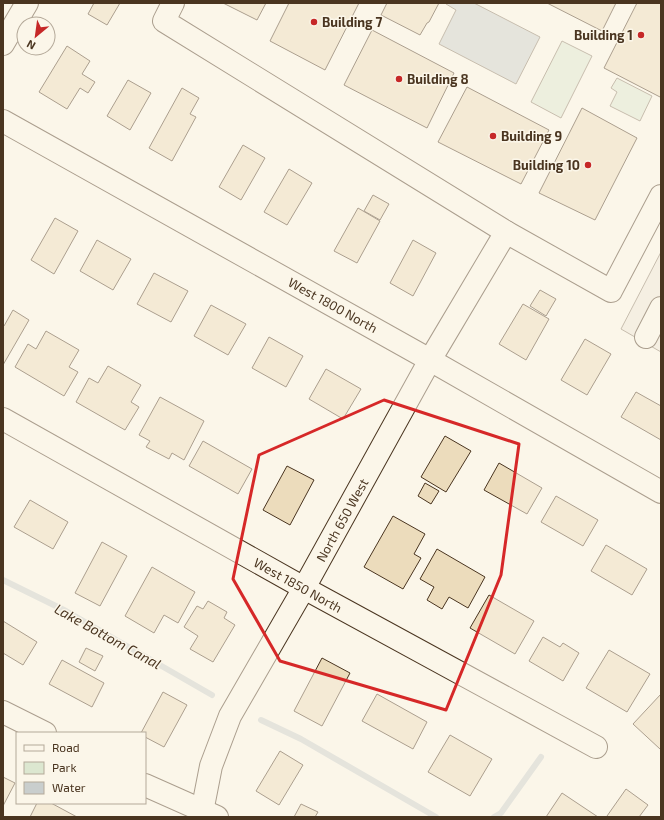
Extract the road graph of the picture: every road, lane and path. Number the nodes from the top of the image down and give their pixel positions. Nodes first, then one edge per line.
1 (28, 3) edge
2 (173, 3) edge
3 (3, 44) edge
4 (3, 121) edge
5 (661, 196) edge
6 (506, 232) junction
7 (661, 308) edge
8 (646, 338) dead end
9 (430, 360) junction
10 (3, 419) edge
11 (661, 492) edge
12 (304, 588) junction
13 (3, 712) edge
14 (43, 732) edge
15 (596, 746) dead end
16 (146, 785) edge
17 (207, 815) edge

1 - 3 street
2 - 6 street
4 - 9 street, West 1800 North
5 - 6 street
6 - 9 street, North 650 West
7 - 8 street
9 - 11 street, West 1800 North
9 - 12 street, North 650 West
10 - 12 street, West 1850 North
12 - 15 street, West 1850 North
12 - 17 street, North 650 West
13 - 14 street
16 - 17 street

